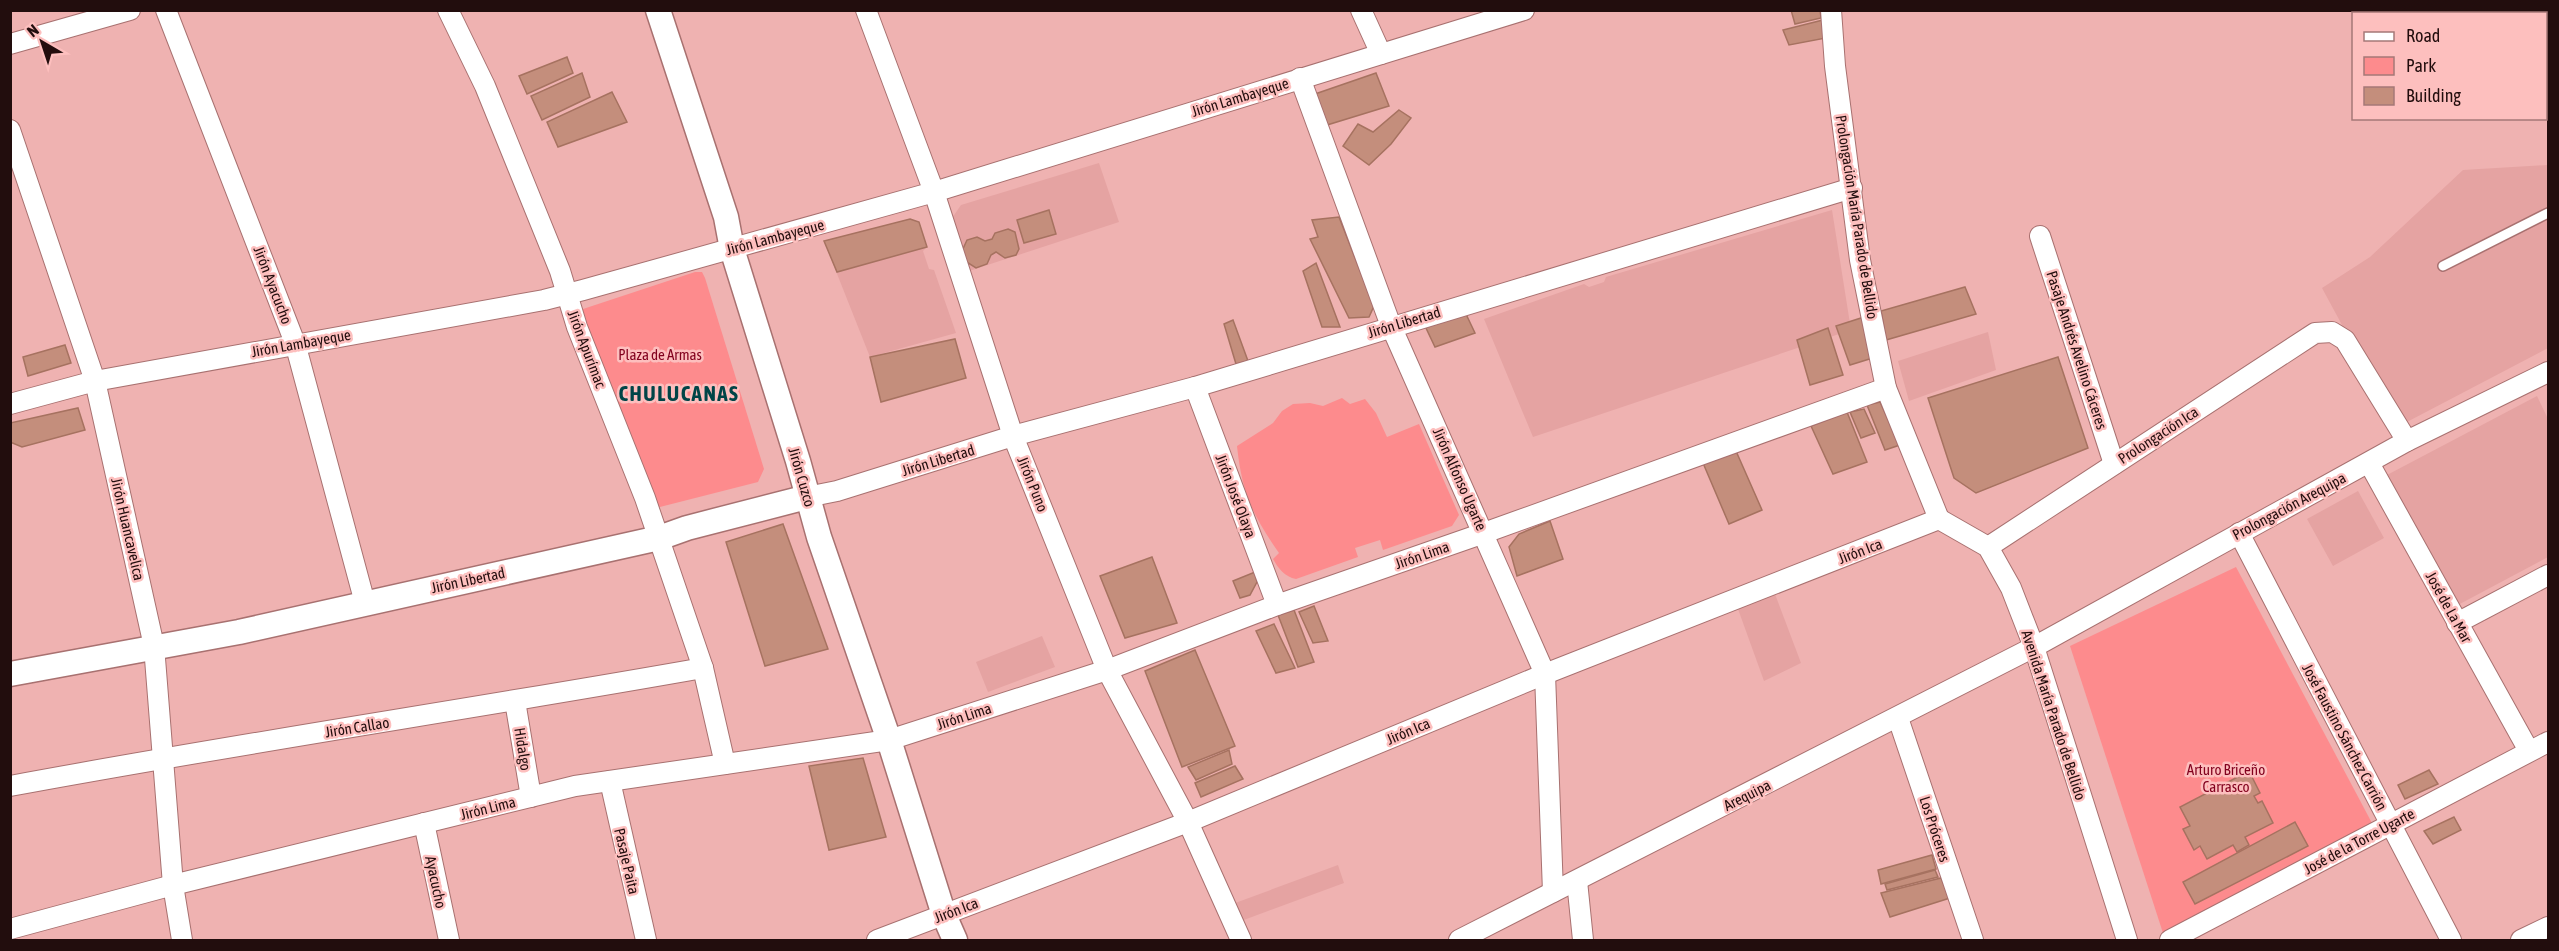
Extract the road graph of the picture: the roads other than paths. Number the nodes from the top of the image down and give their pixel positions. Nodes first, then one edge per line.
1 (130, 10) edge
2 (166, 10) edge
3 (448, 10) edge
4 (658, 10) edge
5 (866, 10) edge
6 (1361, 10) edge
7 (1524, 10) edge
8 (1831, 10) edge
9 (10, 44) edge
10 (1381, 54) junction
11 (1300, 78) junction
12 (10, 130) edge
13 (1852, 188) junction
14 (934, 192) junction
15 (2548, 213) edge
16 (2040, 236) dead end
17 (732, 249) junction
18 (2443, 266) dead end
19 (566, 294) junction
20 (1391, 326) junction
21 (295, 343) junction
22 (2548, 372) edge
23 (95, 381) junction
24 (1195, 387) junction
25 (1886, 388) junction
26 (10, 404) edge
27 (1013, 436) junction
28 (2407, 441) junction
29 (2369, 463) junction
30 (2114, 464) junction
31 (807, 496) junction
32 (1939, 519) junction
33 (1484, 533) junction
34 (2239, 533) junction
35 (659, 538) junction
36 (1988, 547) junction
37 (2548, 575) edge
38 (365, 603) junction
39 (1277, 605) junction
40 (2457, 623) junction
41 (154, 646) junction
42 (2034, 648) junction
43 (703, 668) junction
44 (1107, 669) junction
45 (10, 674) edge
46 (1545, 674) junction
47 (515, 701) junction
48 (1898, 717) junction
49 (889, 740) junction
50 (2548, 741) edge
51 (2529, 752) junction
52 (164, 757) junction
53 (725, 764) junction
54 (610, 781) junction
55 (10, 786) edge
56 (531, 797) junction
57 (1188, 822) junction
58 (424, 823) junction
59 (2391, 825) junction
60 (1577, 881) junction
61 (173, 885) junction
62 (1553, 892) junction
63 (944, 915) junction
64 (2548, 927) edge
65 (10, 929) edge
66 (182, 940) edge
67 (449, 940) edge
68 (646, 940) edge
69 (877, 940) edge
70 (955, 940) edge
71 (1241, 940) edge
72 (1459, 940) edge
73 (1583, 940) edge
74 (1973, 940) edge
75 (2127, 940) edge
76 (2170, 940) edge
77 (2451, 940) edge
78 (2521, 940) edge

1 - 9 street
2 - 21 street, Jirón Ayacucho
3 - 19 street, Jirón Apurímac
4 - 17 street, Jirón Cuzco
5 - 14 street, Jirón Puno
6 - 10 street
7 - 10 street, Jirón Lambayeque
8 - 13 street, Prolongación María Parado de Bellido
10 - 11 street, Jirón Lambayeque
11 - 14 street, Jirón Lambayeque
11 - 20 street, Jirón Alfonso Ugarte
12 - 23 street, Jirón Huancavelica
13 - 20 street, Jirón Libertad
13 - 25 street, Prolongación María Parado de Bellido
14 - 17 street, Jirón Lambayeque
14 - 27 street, Jirón Puno
15 - 18 lane
16 - 30 street, Pasaje Andrés Avelino Cáceres
17 - 19 street, Jirón Lambayeque
17 - 31 street, Jirón Cuzco
19 - 21 street, Jirón Lambayeque
19 - 35 street, Jirón Apurímac
20 - 24 street, Jirón Libertad
20 - 33 street, Jirón Alfonso Ugarte
21 - 23 street, Jirón Lambayeque
21 - 38 street, Jirón Ayacucho
22 - 28 street, Prolongación Arequipa
23 - 26 street, Jirón Lambayeque
23 - 41 street, Jirón Huancavelica
24 - 27 street, Jirón Libertad
24 - 39 street, Jirón José Olaya
25 - 32 street, Prolongación María Parado de Bellido
25 - 33 street, Jirón Lima
27 - 31 street, Jirón Libertad
27 - 44 street, Jirón Puno
28 - 29 street, Prolongación Arequipa
28 - 30 street, Prolongación Ica
29 - 34 street, Prolongación Arequipa
29 - 40 street, José de La Mar
30 - 36 street, Prolongación Ica
31 - 35 street, Jirón Libertad
31 - 49 street, Jirón Cuzco
32 - 36 street
32 - 46 street, Jirón Ica
33 - 39 street, Jirón Lima
33 - 46 street, Jirón Alfonso Ugarte
34 - 42 street, Prolongación Arequipa
34 - 59 street, José Faustino Sánchez Carrión
35 - 38 street, Jirón Libertad
35 - 43 street, Jirón Apurímac
36 - 42 street, Avenida María Parado de Bellido
37 - 40 street
38 - 41 street, Jirón Libertad
39 - 44 street, Jirón Lima
40 - 51 street, José de La Mar
41 - 45 street, Jirón Libertad
41 - 52 street, Jirón Huancavelica
42 - 48 street, Arequipa
42 - 75 street, Avenida María Parado de Bellido
43 - 47 street, Jirón Callao
43 - 53 street, Jirón Apurímac
44 - 49 street, Jirón Lima
44 - 57 street, Jirón Puno
46 - 57 street, Jirón Ica
46 - 62 street, Jirón Alfonso Ugarte
47 - 52 street, Jirón Callao
47 - 56 street, Hidalgo
48 - 60 street, Arequipa
48 - 74 street, Los Próceres
49 - 53 street, Jirón Lima
49 - 63 street, Jirón Cuzco
50 - 51 street, José de la Torre Ugarte
51 - 59 street, José de la Torre Ugarte
52 - 55 street, Jirón Callao
52 - 61 street, Jirón Huancavelica
53 - 54 street, Jirón Lima
54 - 56 street, Jirón Lima
54 - 68 street, Pasaje Paita
56 - 58 street, Jirón Lima
57 - 63 street, Jirón Ica
57 - 71 street, Jirón Puno
58 - 61 street, Jirón Lima
58 - 67 street, Ayacucho
59 - 76 street, José de la Torre Ugarte
59 - 77 street, José Faustino Sánchez Carrión
60 - 62 street, Arequipa
60 - 73 street
61 - 65 street, Jirón Lima
61 - 66 street, Jirón Huancavelica
62 - 72 street, Arequipa
63 - 69 street, Jirón Ica
63 - 70 street, Jirón Cuzco
64 - 78 street

